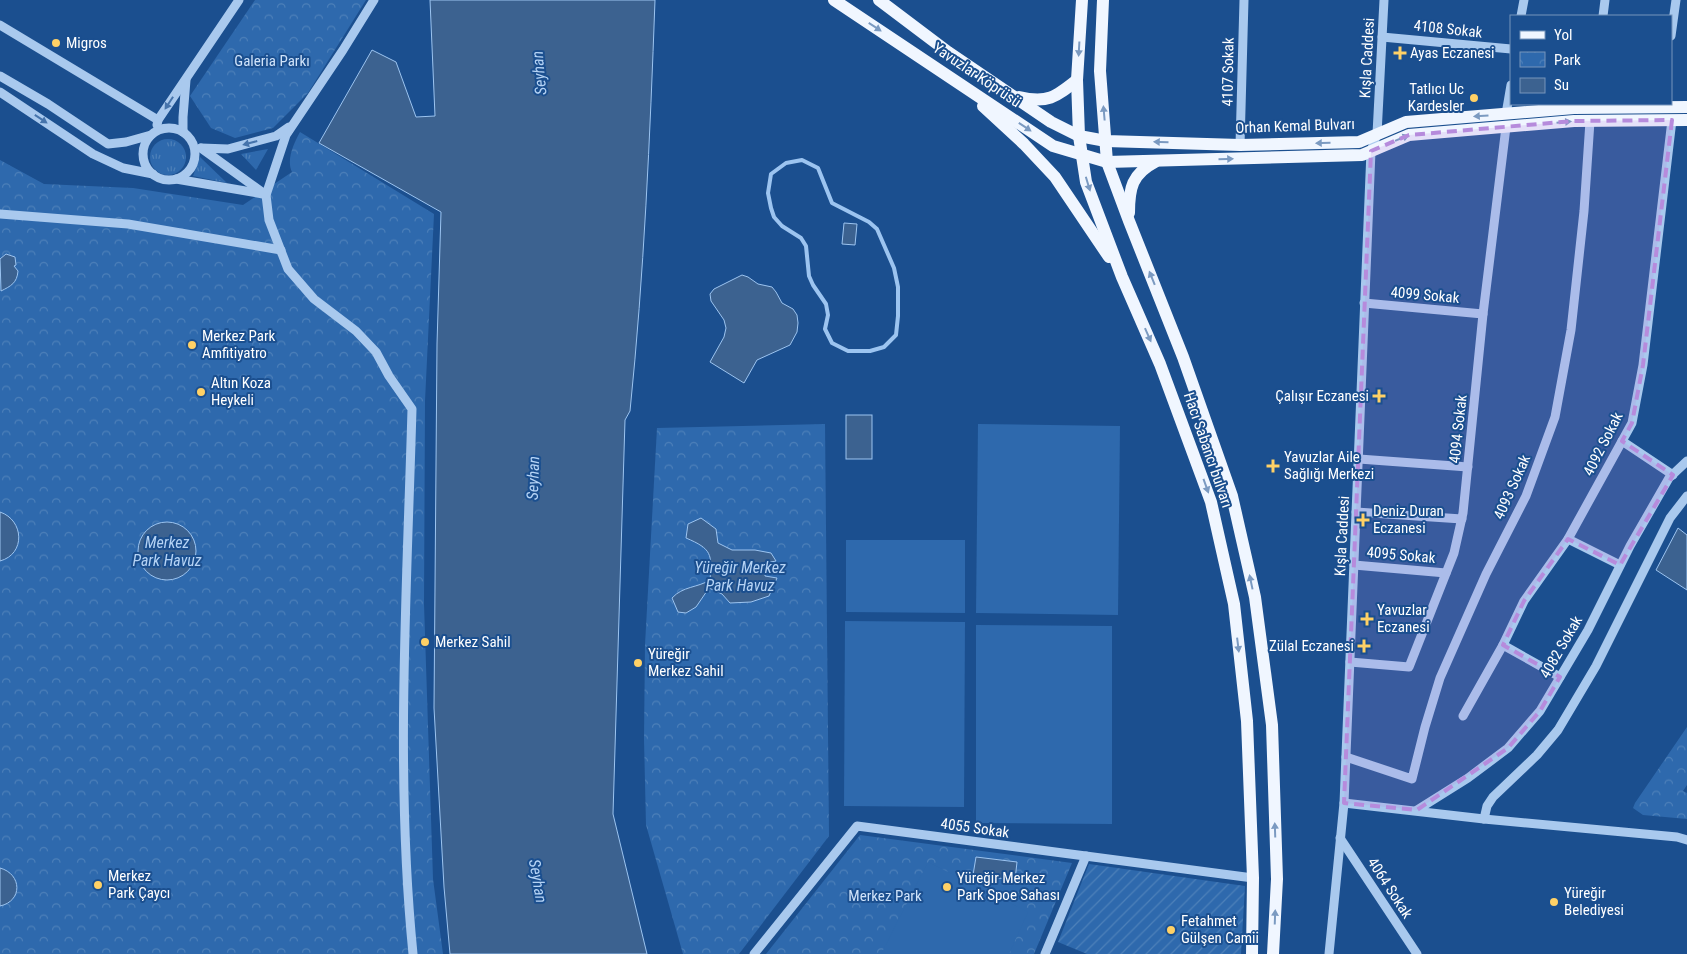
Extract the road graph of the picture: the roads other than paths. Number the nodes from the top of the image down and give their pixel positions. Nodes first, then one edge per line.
1 (239, 0) edge
2 (374, 0) edge
3 (834, 0) edge
4 (879, 0) edge
5 (1082, 0) edge
6 (1103, 0) edge
7 (1244, 0) edge
8 (1384, 0) edge
9 (1524, 0) edge
10 (1605, 0) edge
11 (1676, 0) edge
12 (1521, 15) edge
13 (1602, 15) edge
14 (0, 25) edge
15 (1672, 29) edge
16 (1382, 36) junction
17 (1510, 49) edge
18 (0, 76) edge
19 (187, 77) junction
20 (952, 78) junction
21 (1077, 80) junction
22 (1510, 91) edge
23 (0, 92) edge
24 (1008, 94) junction
25 (1661, 105) edge
26 (1594, 106) edge
27 (1687, 106) edge
28 (1506, 114) junction
29 (158, 120) junction
30 (1672, 120) junction
31 (1687, 120) edge
32 (1590, 121) junction
33 (294, 124) junction
34 (1506, 127) junction
35 (153, 133) junction
36 (1377, 134) junction
37 (186, 135) junction
38 (1079, 136) junction
39 (1106, 141) junction
40 (1240, 145) junction
41 (202, 148) junction
42 (1371, 151) junction
43 (1081, 155) junction
44 (1156, 161) junction
45 (1108, 162) junction
46 (153, 174) junction
47 (176, 179) junction
48 (266, 195) junction
49 (0, 214) edge
50 (1129, 221) junction
51 (281, 250) junction
52 (1122, 277) junction
53 (1364, 303) junction
54 (1482, 314) junction
55 (1622, 441) junction
56 (1359, 459) junction
57 (1687, 461) edge
58 (1468, 468) junction
59 (1673, 475) junction
60 (1687, 496) edge
61 (1356, 512) junction
62 (1462, 519) junction
63 (1568, 539) junction
64 (1354, 565) junction
65 (1620, 565) junction
66 (1446, 573) junction
67 (1504, 645) junction
68 (1350, 662) junction
69 (1560, 677) junction
70 (1463, 716) dead end
71 (1346, 757) junction
72 (1344, 803) junction
73 (1417, 810) junction
74 (1484, 819) junction
75 (1340, 838) junction
76 (1687, 840) edge
77 (1086, 856) junction
78 (1253, 878) junction
79 (412, 954) edge
80 (754, 954) edge
81 (1045, 954) edge
82 (1252, 954) edge
83 (1273, 954) edge
84 (1329, 954) edge
85 (1417, 954) edge

1 - 19 street
2 - 33 street
3 -> 20 main road, Yavuzlar Köprüsü
4 - 24 main road, Yavuzlar Köprüsü
5 -> 21 main road, Hacı Sabancı bulvarı
39 -> 6 main road, Hacı Sabancı bulvarı
7 - 40 street, 4107 Sokak
8 - 16 street, Kışla Caddesi
9 - 12 street
10 - 13 street
11 - 15 street
14 - 29 street
16 - 17 street, 4108 Sokak
16 - 36 street, Kışla Caddesi
18 - 35 street
19 -> 29 street
19 - 37 street
20 -> 43 main road, Yavuzlar Köprüsü
20 - 52 main road
21 - 24 main road
21 - 38 main road, Hacı Sabancı bulvarı
22 - 28 street
23 -> 46 street
24 - 38 main road, Yavuzlar Köprüsü
25 - 26 main road, Orhan Kemal Bulvarı
25 - 27 main road, Orhan Kemal Bulvarı
26 - 28 main road, Orhan Kemal Bulvarı
28 -> 36 main road, Orhan Kemal Bulvarı
29 - 35 street
30 - 31 main road, Orhan Kemal Bulvarı
30 - 32 main road, Orhan Kemal Bulvarı
30 - 55 street, 4092 Sokak
34 -> 32 main road, Orhan Kemal Bulvarı
32 - 71 street, 4093 Sokak
33 -> 41 street
33 - 48 street
42 -> 34 main road, Orhan Kemal Bulvarı
34 - 54 street, 4094 Sokak
35 - 37 street
35 - 46 street
36 -> 40 main road, Orhan Kemal Bulvarı
36 - 42 street, Kışla Caddesi
37 - 41 street
37 - 47 street
38 - 39 main road, Orhan Kemal Bulvarı
38 - 43 main road, Hacı Sabancı bulvarı
40 -> 39 main road, Orhan Kemal Bulvarı
39 - 45 main road, Hacı Sabancı bulvarı
41 - 48 street
44 -> 42 main road, Orhan Kemal Bulvarı
42 - 53 street, Kışla Caddesi
43 - 45 main road, Yavuzlar Köprüsü
43 -> 52 main road, Hacı Sabancı bulvarı
44 - 45 main road, Orhan Kemal Bulvarı
44 - 50 main road
45 - 50 main road, Hacı Sabancı bulvarı
46 - 47 street
47 - 48 street
48 - 51 street
49 - 51 street
83 -> 50 main road, Hacı Sabancı bulvarı
51 - 79 street
52 -> 78 main road, Hacı Sabancı bulvarı
53 - 54 street, 4099 Sokak
53 - 56 street, Kışla Caddesi
54 - 58 street, 4094 Sokak
55 - 59 street
55 - 63 street, 4092 Sokak
56 - 58 street
56 - 61 street, Kışla Caddesi
57 - 59 street, 4082 Sokak
58 - 62 street, 4094 Sokak
59 - 65 street, 4082 Sokak
60 - 74 street
61 - 62 street
61 - 64 street, Kışla Caddesi
62 - 66 street, 4094 Sokak
63 - 65 street
63 - 67 street, 4092 Sokak
64 - 66 street, 4095 Sokak
64 - 68 street, Kışla Caddesi
65 - 69 street, 4082 Sokak
66 - 68 street, 4094 Sokak
67 - 69 street
67 - 70 street, 4092 Sokak
68 - 71 street, Kışla Caddesi
69 - 73 street, 4082 Sokak
71 - 72 street, Kışla Caddesi
72 - 73 street
72 - 75 street, Kışla Caddesi
73 - 74 street
74 - 76 street
75 - 84 street, Kışla Caddesi
75 - 85 street, 4064 Sokak
77 - 78 street, 4055 Sokak
77 - 80 street, 4055 Sokak
77 - 81 street
78 - 82 main road, Hacı Sabancı bulvarı

